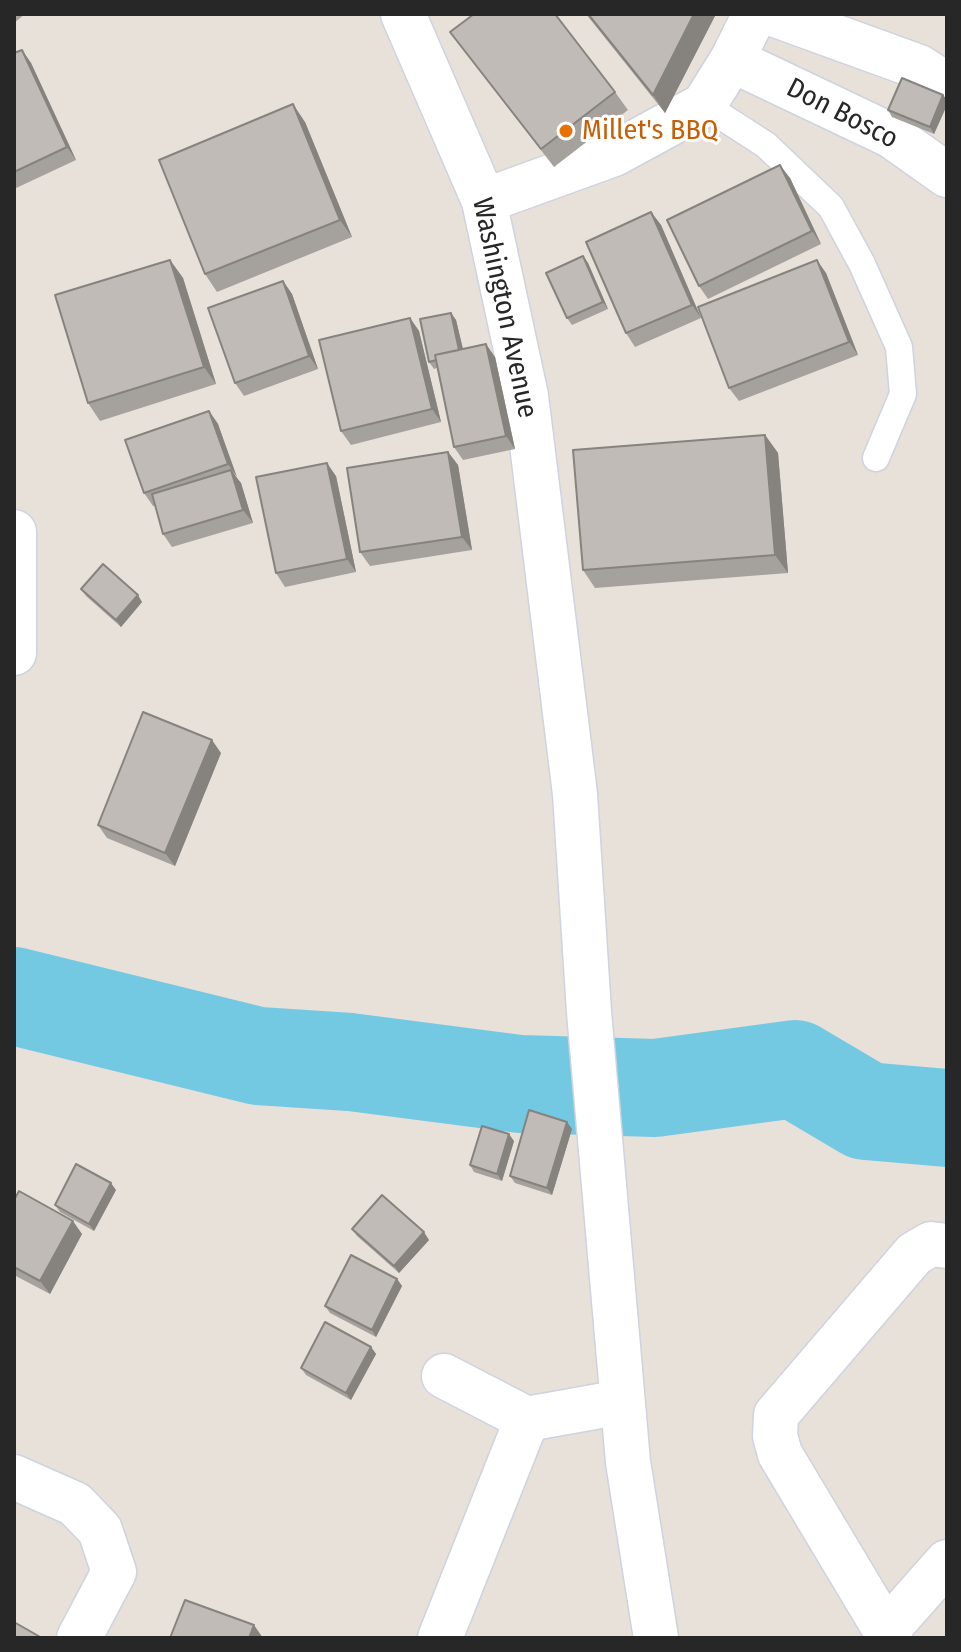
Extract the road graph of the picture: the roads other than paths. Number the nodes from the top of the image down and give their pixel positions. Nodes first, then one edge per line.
1 (403, 14) edge
2 (755, 14) edge
3 (773, 14) edge
4 (732, 60) junction
5 (947, 85) edge
6 (704, 105) junction
7 (947, 175) edge
8 (484, 201) junction
9 (876, 458) dead end
10 (14, 532) edge
11 (14, 653) edge
12 (947, 1246) edge
13 (444, 1376) dead end
14 (622, 1402) junction
15 (527, 1419) junction
16 (14, 1477) edge
17 (947, 1562) edge
18 (888, 1634) edge
19 (79, 1638) edge
20 (440, 1638) edge
21 (656, 1638) edge

1 - 8 street, Washington Avenue
2 - 4 street
3 - 5 street
4 - 6 street
4 - 7 street, Don Bosco
6 - 8 street
6 - 9 lane
8 - 14 street, Washington Avenue
10 - 11 street
12 - 18 street
13 - 15 street
14 - 15 street
14 - 21 street, Washington Avenue
15 - 20 street
16 - 19 street
17 - 18 street

